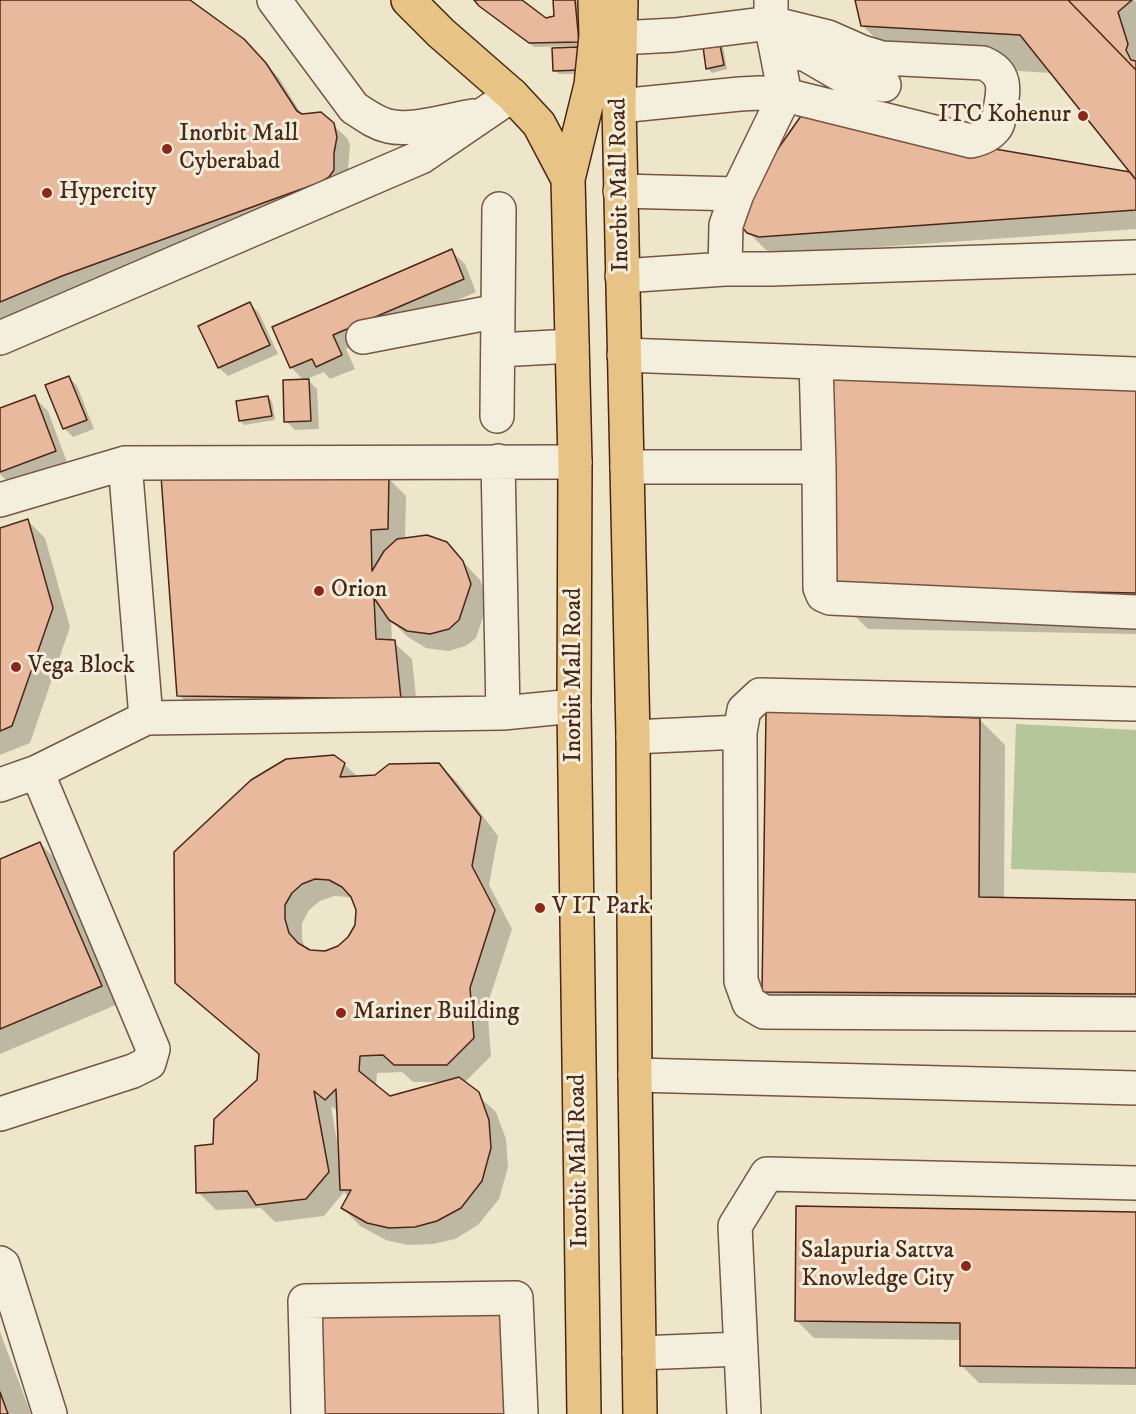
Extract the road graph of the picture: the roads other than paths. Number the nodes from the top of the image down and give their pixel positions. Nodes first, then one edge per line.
1 (274, 0) edge
2 (408, 0) edge
3 (595, 0) edge
4 (621, 0) edge
5 (773, 25) edge
6 (619, 38) junction
7 (884, 85) dead end
8 (513, 95) junction
9 (785, 95) junction
10 (619, 106) junction
11 (483, 114) junction
12 (568, 179) junction
13 (620, 191) junction
14 (737, 194) junction
15 (499, 209) dead end
16 (1136, 257) edge
17 (725, 269) junction
18 (622, 276) junction
19 (498, 311) junction
20 (363, 337) dead end
21 (0, 338) edge
22 (572, 346) junction
23 (498, 350) junction
24 (624, 355) junction
25 (816, 362) junction
26 (1136, 374) edge
27 (497, 416) dead end
28 (498, 461) junction
29 (575, 462) junction
30 (125, 463) junction
31 (627, 467) junction
32 (819, 467) junction
33 (0, 500) edge
34 (1136, 612) edge
35 (1136, 704) edge
36 (574, 706) junction
37 (503, 713) junction
38 (146, 718) junction
39 (740, 732) junction
40 (633, 736) junction
41 (37, 772) junction
42 (0, 785) edge
43 (1136, 1014) edge
44 (635, 1075) junction
45 (1136, 1088) edge
46 (0, 1114) edge
47 (1136, 1183) edge
48 (0, 1263) edge
49 (741, 1349) junction
50 (639, 1353) junction
51 (50, 1414) edge
52 (308, 1414) edge
53 (521, 1414) edge
54 (584, 1414) edge
55 (640, 1414) edge
56 (744, 1414) edge

1 - 11 street
2 - 8 main road, Inorbit Mall Road
3 - 12 main road
4 - 6 main road, Inorbit Mall Road
5 - 6 street
5 - 7 street
5 - 9 street
5 - 9 street
6 - 10 main road, Inorbit Mall Road
8 - 11 street
8 - 12 main road, Inorbit Mall Road
9 - 10 street
9 - 14 street
10 - 13 main road, Inorbit Mall Road
11 - 21 street
12 - 22 main road, Inorbit Mall Road
13 - 14 street
13 - 18 main road, Inorbit Mall Road
14 - 17 street
15 - 19 street
16 - 17 street
17 - 18 street
18 - 24 main road, Inorbit Mall Road
19 - 20 street
19 - 23 street
22 - 23 street
22 - 29 main road, Inorbit Mall Road
23 - 27 street
24 - 25 street
24 - 31 main road, Inorbit Mall Road
25 - 26 street
25 - 32 street
28 - 29 street
28 - 30 street
28 - 37 street
29 - 36 main road, Inorbit Mall Road
30 - 33 street
30 - 38 street
31 - 32 street
31 - 40 main road, Inorbit Mall Road
32 - 34 street
35 - 39 street
36 - 37 street
36 - 54 main road, Inorbit Mall Road
37 - 38 street
38 - 41 street
39 - 40 street
39 - 43 street
40 - 44 main road, Inorbit Mall Road
41 - 42 street
41 - 46 street
44 - 45 street
44 - 50 main road, Inorbit Mall Road
47 - 49 street
48 - 51 street
49 - 50 street
49 - 56 street
50 - 55 main road, Inorbit Mall Road
52 - 53 street

